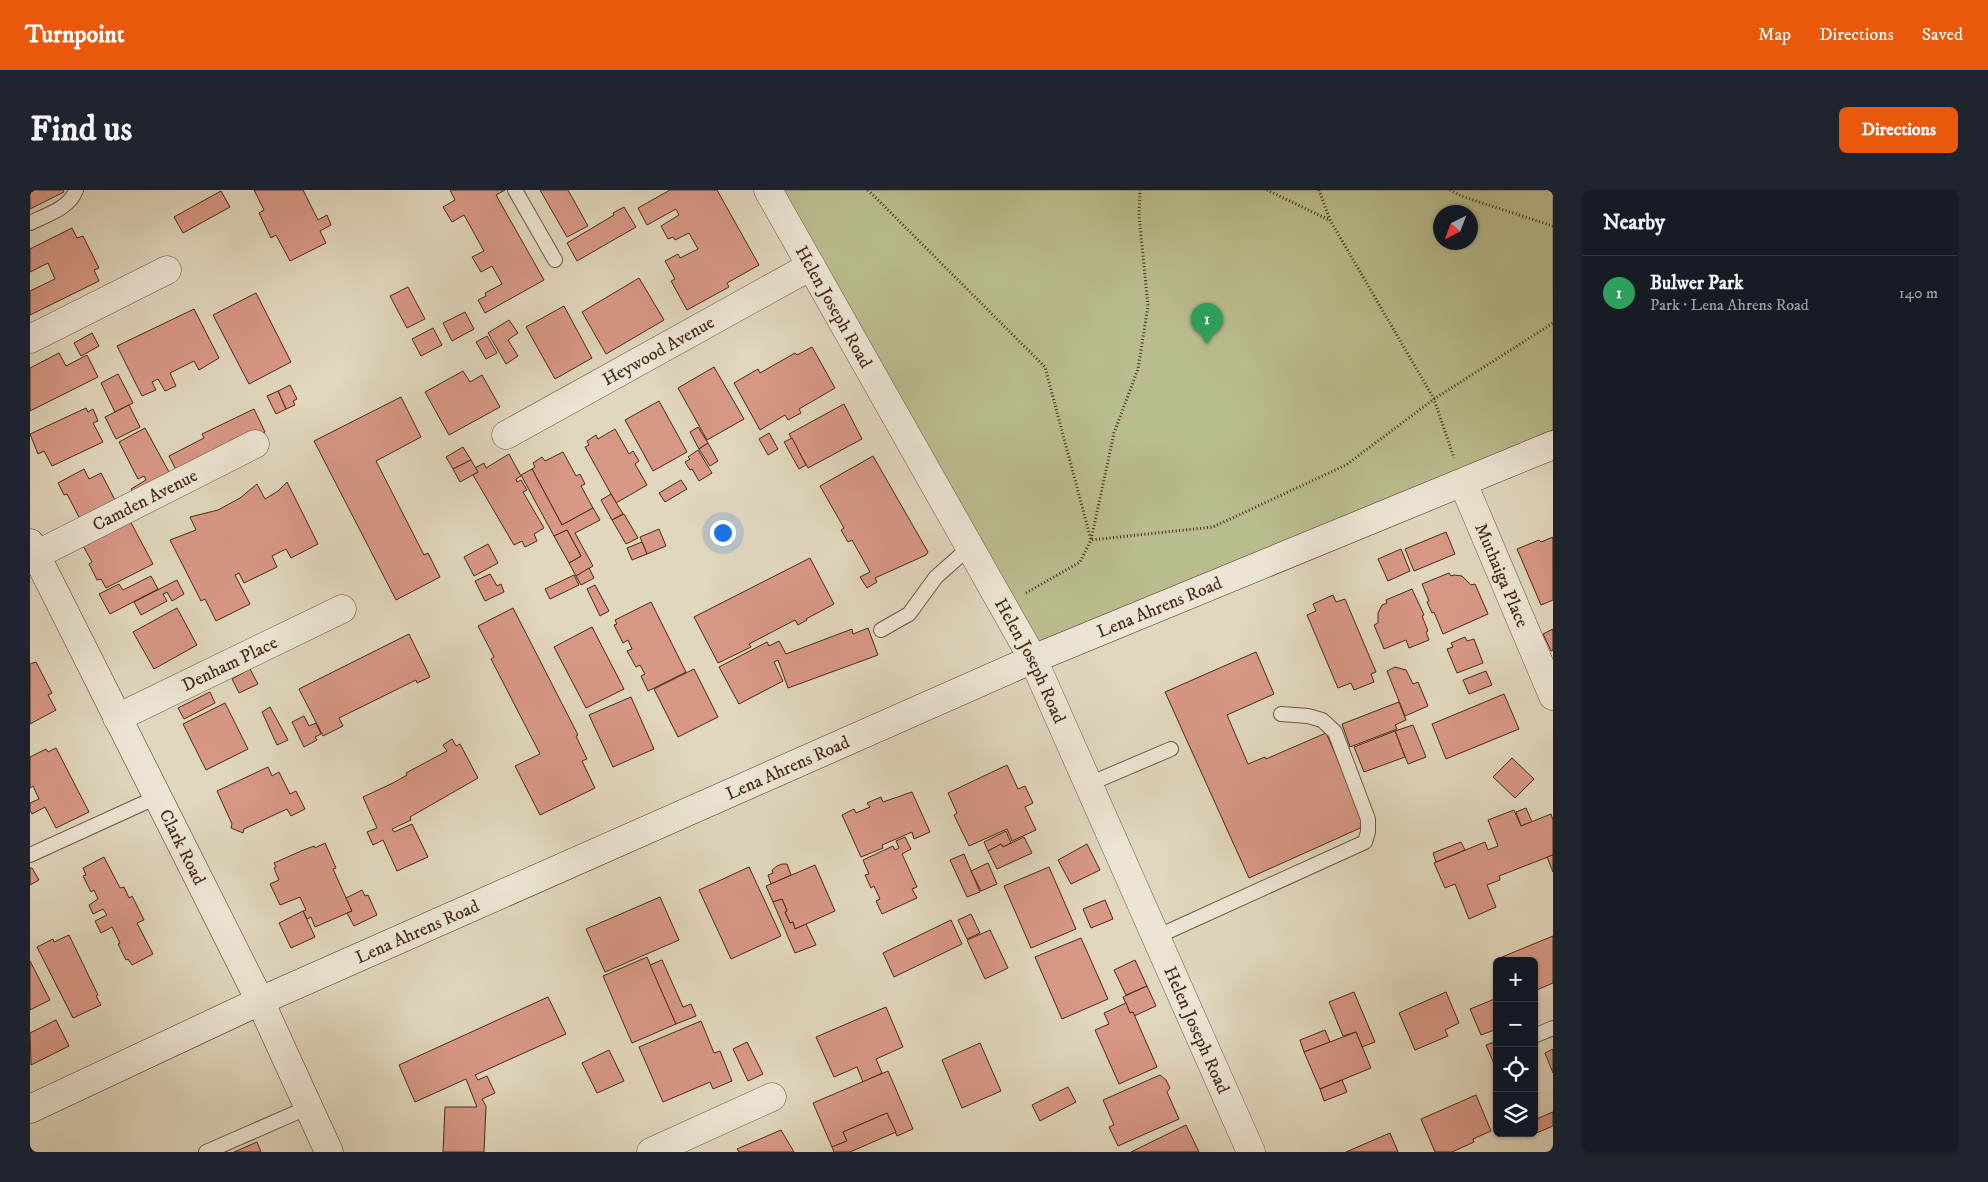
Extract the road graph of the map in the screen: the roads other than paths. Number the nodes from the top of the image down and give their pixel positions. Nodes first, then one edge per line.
1 (76, 190) edge
2 (515, 190) edge
3 (768, 190) edge
4 (30, 223) edge
5 (554, 260) dead end
6 (811, 266) junction
7 (167, 270) dead end
8 (30, 339) edge
9 (506, 435) dead end
10 (255, 444) dead end
11 (1553, 445) edge
12 (1463, 482) junction
13 (970, 547) junction
14 (33, 549) edge
15 (342, 609) dead end
16 (881, 630) dead end
17 (1033, 659) junction
18 (1553, 696) edge
19 (1281, 714) dead end
20 (117, 718) junction
21 (1171, 749) dead end
22 (1089, 784) junction
23 (157, 797) junction
24 (30, 854) edge
25 (1156, 937) junction
26 (260, 1002) junction
27 (1553, 1028) edge
28 (1538, 1034) edge
29 (772, 1097) dead end
30 (32, 1103) edge
31 (309, 1106) junction
32 (206, 1152) edge
33 (329, 1152) edge
34 (651, 1152) edge
35 (1251, 1152) edge

1 - 4 lane
2 - 5 lane
3 - 6 street, Helen Joseph Road
6 - 9 street, Heywood Avenue
6 - 13 street, Helen Joseph Road
7 - 8 street
10 - 14 street, Camden Avenue
11 - 12 street, Lena Ahrens Road
12 - 17 street, Lena Ahrens Road
12 - 18 street, Muthaiga Place
13 - 16 lane
13 - 17 street, Helen Joseph Road
14 - 20 street, Clark Road
15 - 20 street, Denham Place
17 - 22 street, Helen Joseph Road
17 - 26 street, Lena Ahrens Road
19 - 25 lane
20 - 23 street, Clark Road
21 - 22 lane
22 - 25 street, Helen Joseph Road
23 - 24 lane
23 - 26 street, Clark Road
25 - 35 street, Helen Joseph Road
26 - 30 street, Lena Ahrens Road
26 - 31 street, Clark Road
27 - 28 lane
29 - 34 street
31 - 32 lane
31 - 33 street, Clark Road

